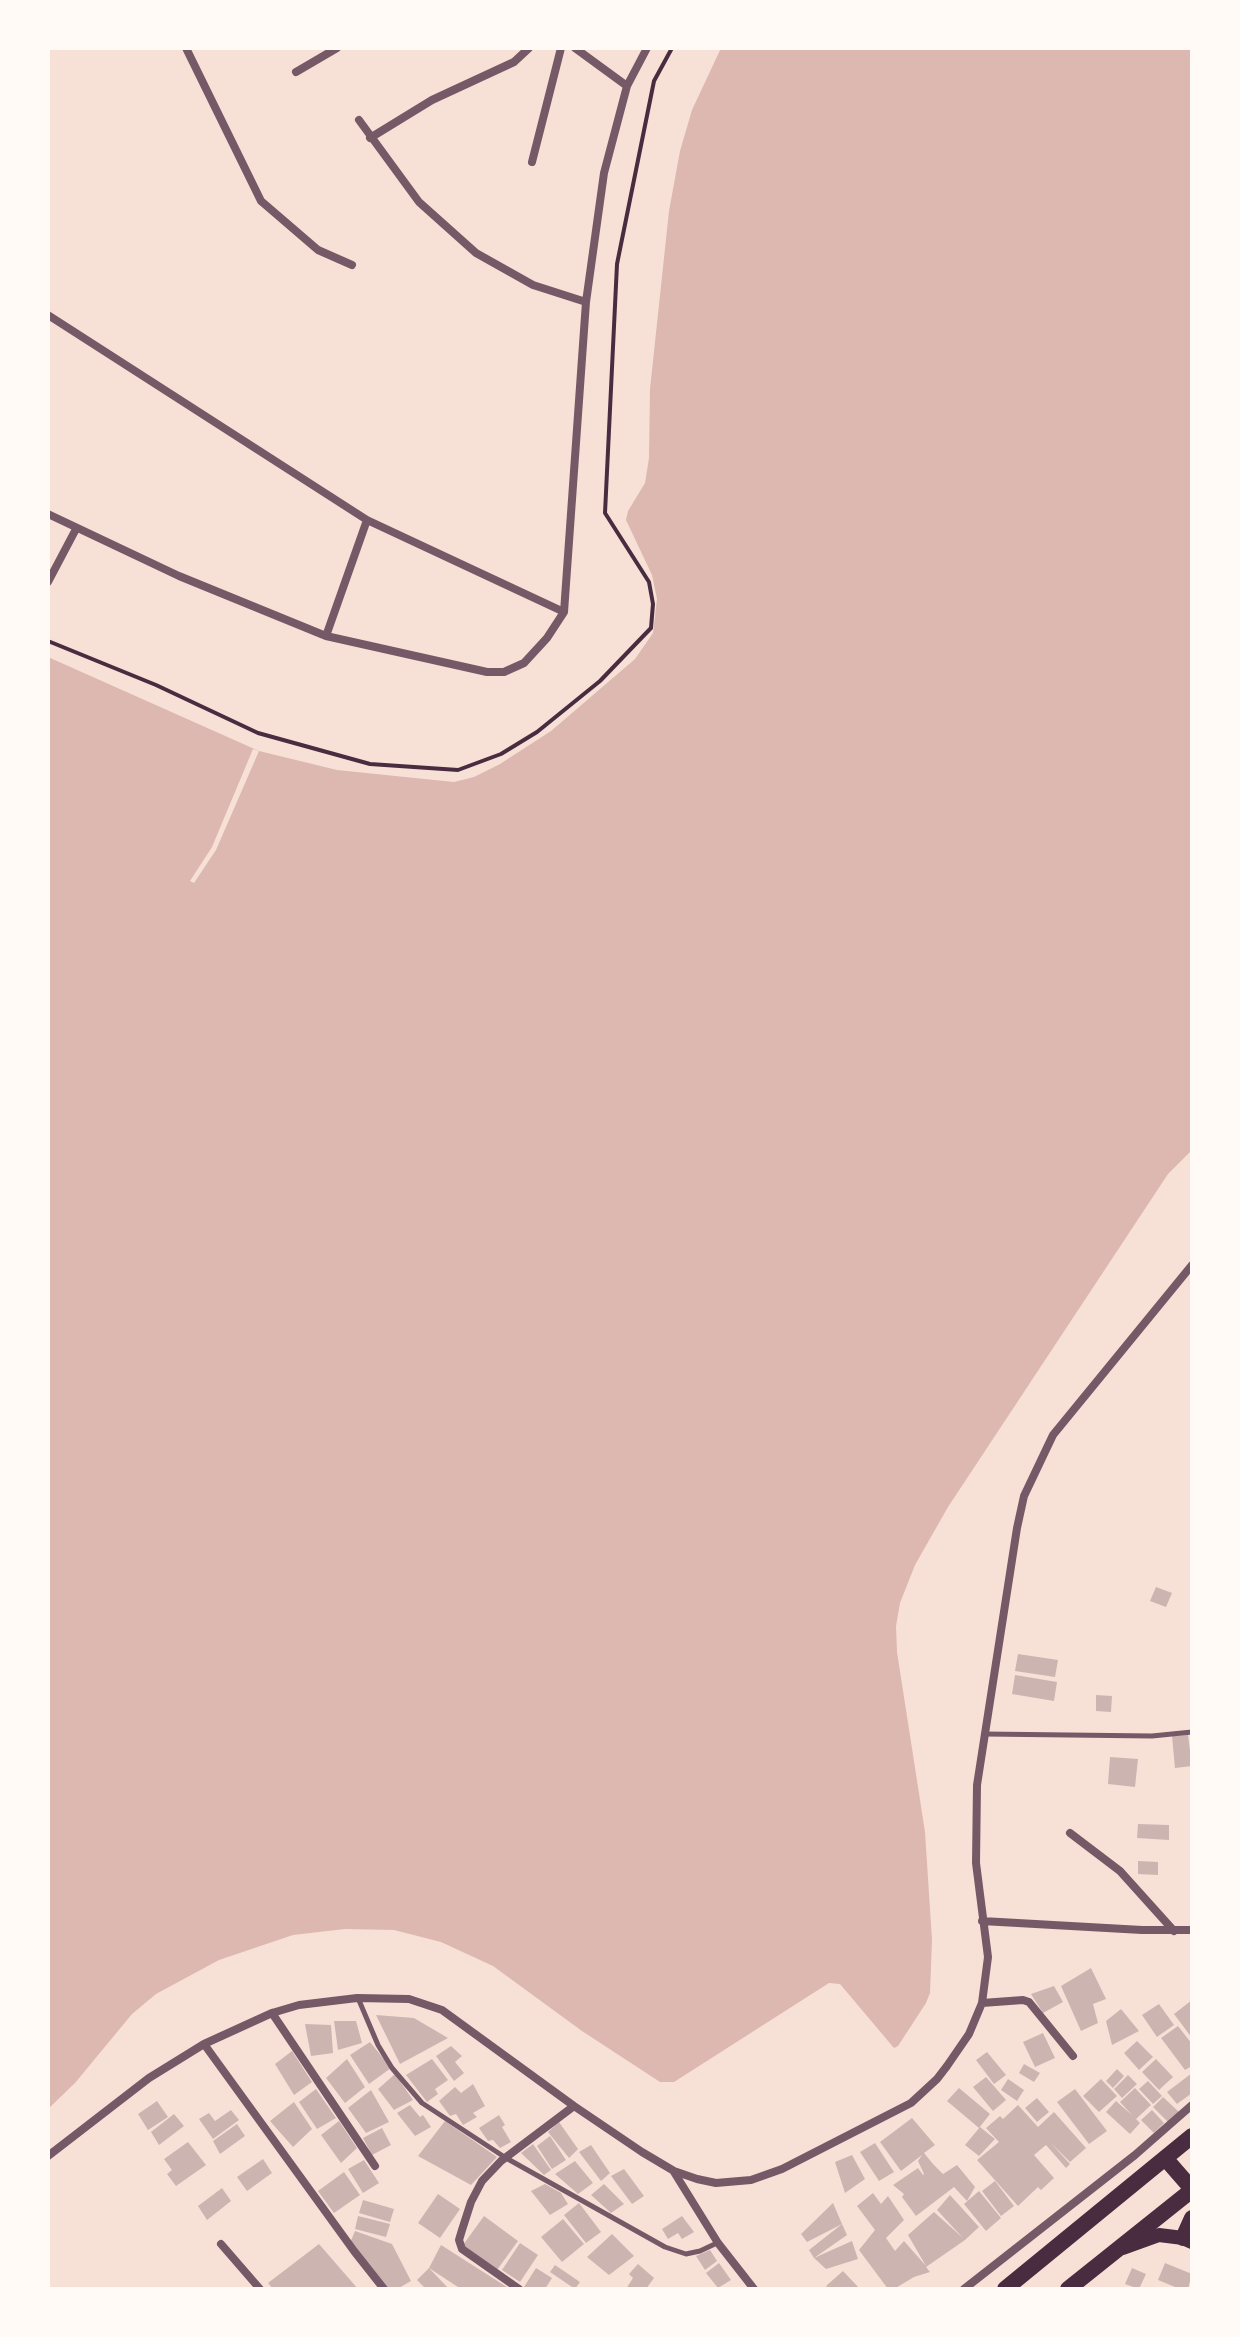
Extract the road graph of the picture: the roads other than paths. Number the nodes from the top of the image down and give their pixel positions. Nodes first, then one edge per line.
1 (186, 48) edge
2 (337, 48) edge
3 (529, 48) edge
4 (561, 48) edge
5 (575, 48) edge
6 (647, 48) edge
7 (296, 72) dead end
8 (627, 86) junction
9 (359, 120) dead end
10 (370, 138) junction
11 (532, 162) dead end
12 (352, 265) dead end
13 (586, 302) junction
14 (48, 315) edge
15 (48, 514) edge
16 (367, 520) junction
17 (76, 529) junction
18 (48, 582) edge
19 (564, 612) junction
20 (326, 636) junction
21 (1192, 1265) edge
22 (1192, 1732) edge
23 (984, 1734) junction
24 (1070, 1833) dead end
25 (982, 1921) junction
26 (1192, 1930) edge
27 (1174, 1931) junction
28 (357, 1998) junction
29 (982, 2003) junction
30 (272, 2013) junction
31 (204, 2044) junction
32 (1073, 2056) dead end
33 (1192, 2105) edge
34 (574, 2106) junction
35 (1192, 2136) edge
36 (48, 2156) edge
37 (506, 2158) junction
38 (1165, 2158) junction
39 (375, 2166) dead end
40 (674, 2171) junction
41 (1192, 2189) edge
42 (1192, 2218) edge
43 (1188, 2240) edge
44 (718, 2243) junction
45 (221, 2244) dead end
46 (1118, 2249) junction
47 (260, 2289) edge
48 (384, 2289) edge
49 (519, 2289) edge
50 (754, 2289) edge
51 (964, 2289) edge
52 (1005, 2289) edge
53 (1068, 2289) edge

1 - 12 street
2 - 7 street
3 - 10 street
4 - 11 street
5 - 8 street
6 - 8 street
8 - 13 street
9 - 10 street
10 - 13 street
13 - 19 street
14 - 16 street
15 - 17 street
16 - 19 street
16 - 20 street
17 - 18 street
17 - 20 street
19 - 20 street
21 - 23 street
22 - 23 lane
23 - 25 street
24 - 27 street
25 - 27 street
25 - 29 street
26 - 27 street
28 - 30 street
28 - 34 street
28 - 37 lane
29 - 32 street
29 - 40 street
30 - 31 street
30 - 39 street
31 - 36 street
31 - 48 street
33 - 51 street
34 - 37 street
34 - 40 street
35 - 38 main road
37 - 44 lane
37 - 49 street
38 - 41 main road
38 - 52 main road
40 - 44 street
41 - 46 main road
42 - 43 main road
43 - 46 main road
44 - 50 street
45 - 47 street
46 - 53 main road

